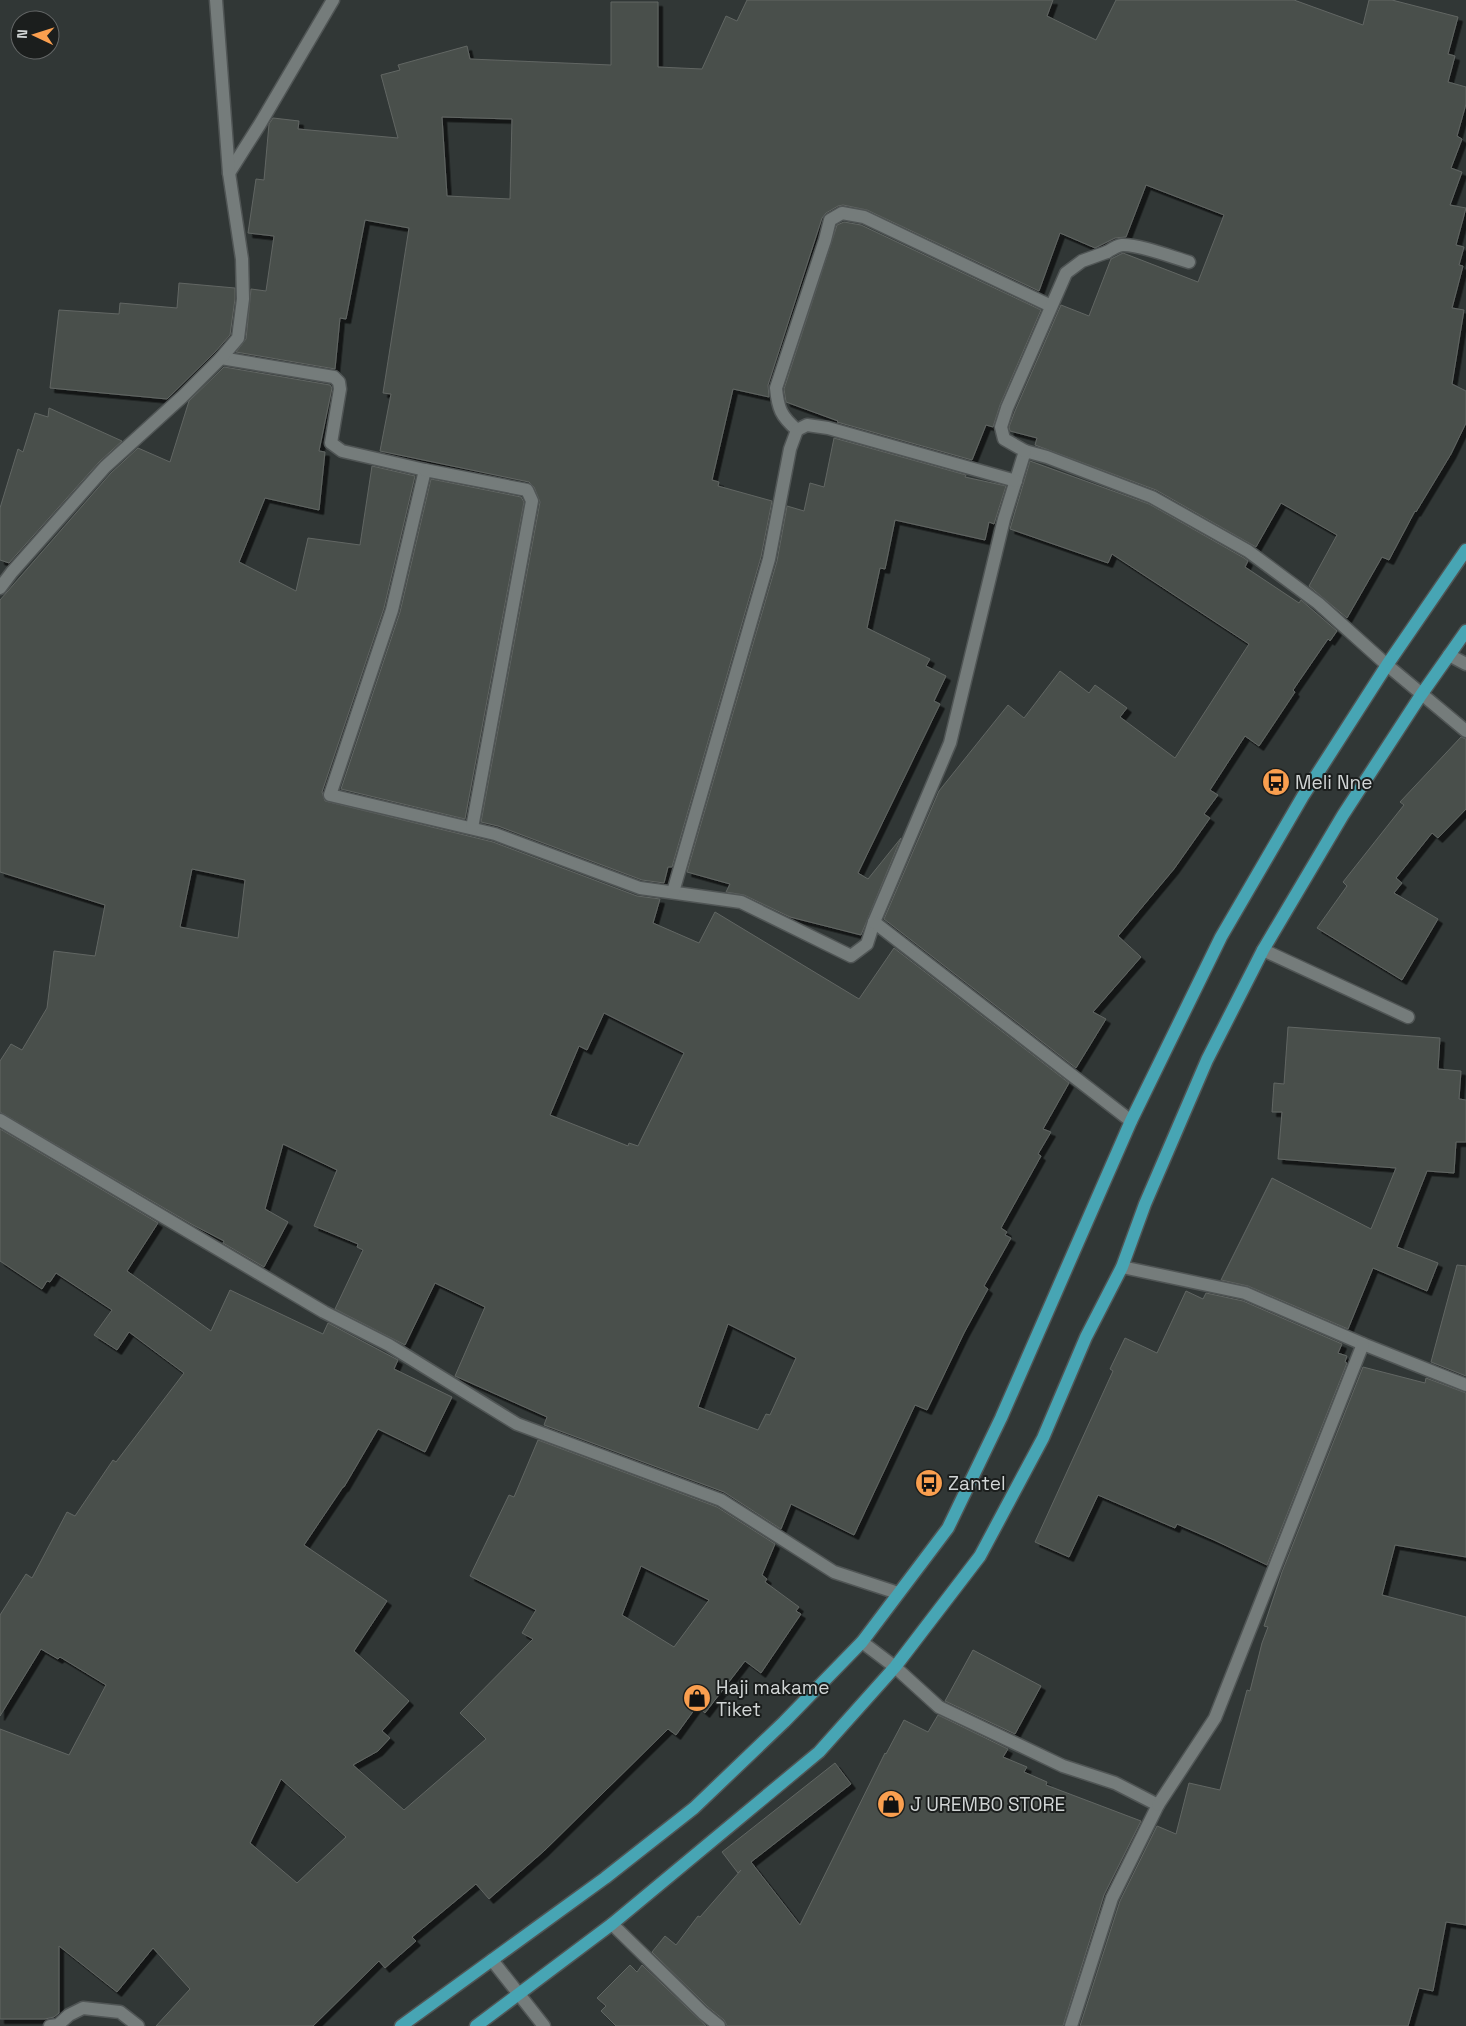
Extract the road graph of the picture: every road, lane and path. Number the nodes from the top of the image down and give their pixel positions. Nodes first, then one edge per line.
1 (216, 0) edge
2 (332, 0) edge
3 (229, 173) junction
4 (1189, 262) dead end
5 (1051, 306) junction
6 (221, 358) junction
7 (797, 430) junction
8 (1025, 451) junction
9 (425, 470) junction
10 (1016, 481) junction
11 (1466, 550) edge
12 (0, 588) edge
13 (1466, 631) edge
14 (1449, 655) junction
15 (1466, 664) edge
16 (1387, 665) junction
17 (1421, 694) junction
18 (1466, 731) edge
19 (472, 828) junction
20 (673, 892) junction
21 (874, 922) junction
22 (1263, 950) junction
23 (1408, 1017) dead end
24 (0, 1120) edge
25 (1131, 1121) junction
26 (1122, 1267) junction
27 (1363, 1344) junction
28 (1466, 1385) edge
29 (898, 1593) junction
30 (862, 1642) junction
31 (895, 1667) junction
32 (1158, 1805) junction
33 (612, 1924) junction
34 (492, 1960) junction
35 (518, 1994) junction
36 (50, 2026) edge
37 (138, 2026) edge
38 (401, 2026) edge
39 (476, 2026) edge
40 (544, 2026) edge
41 (719, 2026) edge
42 (1071, 2026) edge

1 - 3 street
2 - 3 street
3 - 6 street
4 - 5 street
5 - 7 street
5 - 8 street
6 - 9 street
6 - 12 street
7 - 10 street
7 - 20 street
8 - 10 street
8 - 16 street
9 - 19 street
9 - 19 street
10 - 21 street
11 - 16 main road
13 - 14 main road
14 - 15 street
14 - 17 main road
16 - 17 street
16 - 25 main road
17 - 18 street
17 - 22 main road
19 - 20 street
20 - 21 street
21 - 25 street
22 - 23 street
22 - 26 main road
24 - 29 street
25 - 29 main road
26 - 27 street
26 - 31 main road
27 - 28 street
27 - 32 street
29 - 30 main road
30 - 31 street
30 - 34 main road
31 - 32 street
31 - 33 main road
32 - 42 street
33 - 35 main road
33 - 41 street
34 - 35 street
34 - 38 main road
35 - 39 main road
35 - 40 street
36 - 37 street

